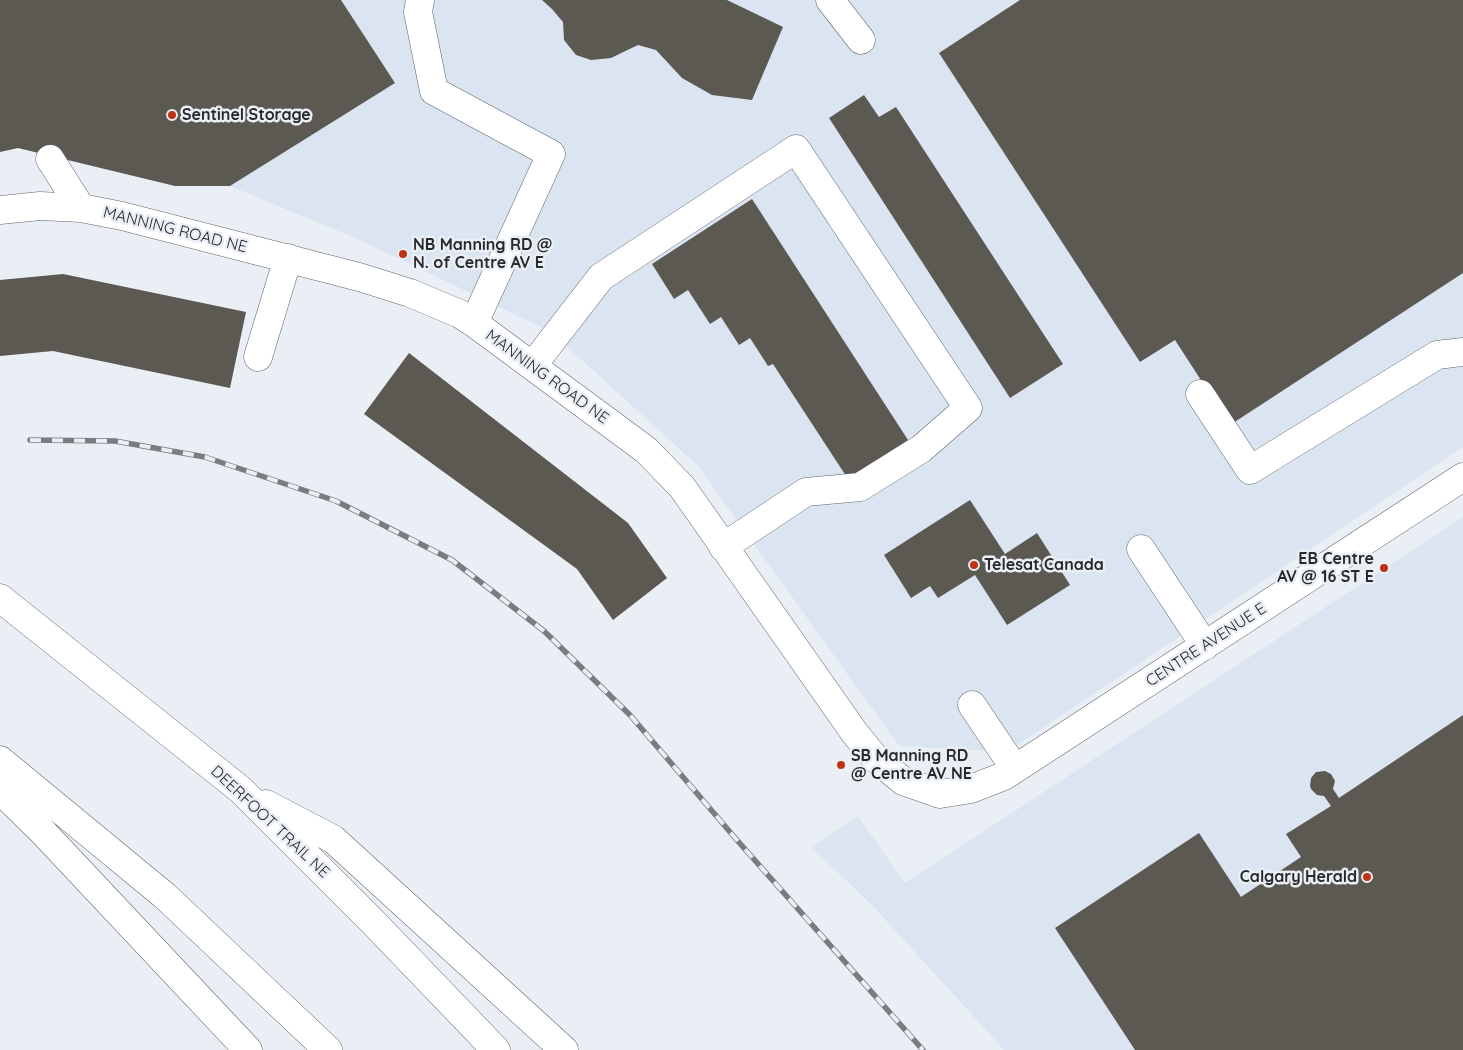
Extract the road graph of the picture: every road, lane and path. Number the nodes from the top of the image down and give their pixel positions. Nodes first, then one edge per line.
1 (420, 0) edge
2 (830, 0) edge
3 (861, 40) dead end
4 (50, 159) dead end
5 (81, 208) junction
6 (0, 210) edge
7 (288, 258) junction
8 (474, 323) junction
9 (1463, 352) edge
10 (258, 357) dead end
11 (533, 365) junction
12 (1200, 394) dead end
13 (1463, 478) edge
14 (724, 548) junction
15 (1141, 549) dead end
16 (0, 598) edge
17 (1205, 646) junction
18 (972, 705) dead end
19 (0, 760) edge
20 (1015, 769) junction
21 (0, 790) edge
22 (241, 790) junction
23 (940, 794) joint
24 (248, 1050) edge
25 (328, 1050) edge
26 (496, 1050) edge
27 (564, 1050) edge

1 - 8 main road
2 - 3 main road
4 - 5 main road
5 - 6 main road, MANNING ROAD NE
5 - 7 main road, MANNING ROAD NE
7 - 8 main road, MANNING ROAD NE
7 - 10 main road
8 - 11 main road, MANNING ROAD NE
9 - 12 main road
11 - 14 main road, MANNING ROAD NE
11 - 14 main road
13 - 17 main road, CENTRE AVENUE E
14 - 23 main road, MANNING ROAD NE
15 - 17 main road
16 - 22 main road, DEERFOOT TRAIL NE
17 - 20 main road, CENTRE AVENUE E
18 - 20 main road
19 - 25 main road
20 - 23 main road, CENTRE AVENUE E
21 - 24 main road
22 - 26 main road, DEERFOOT TRAIL NE
22 - 27 main road

